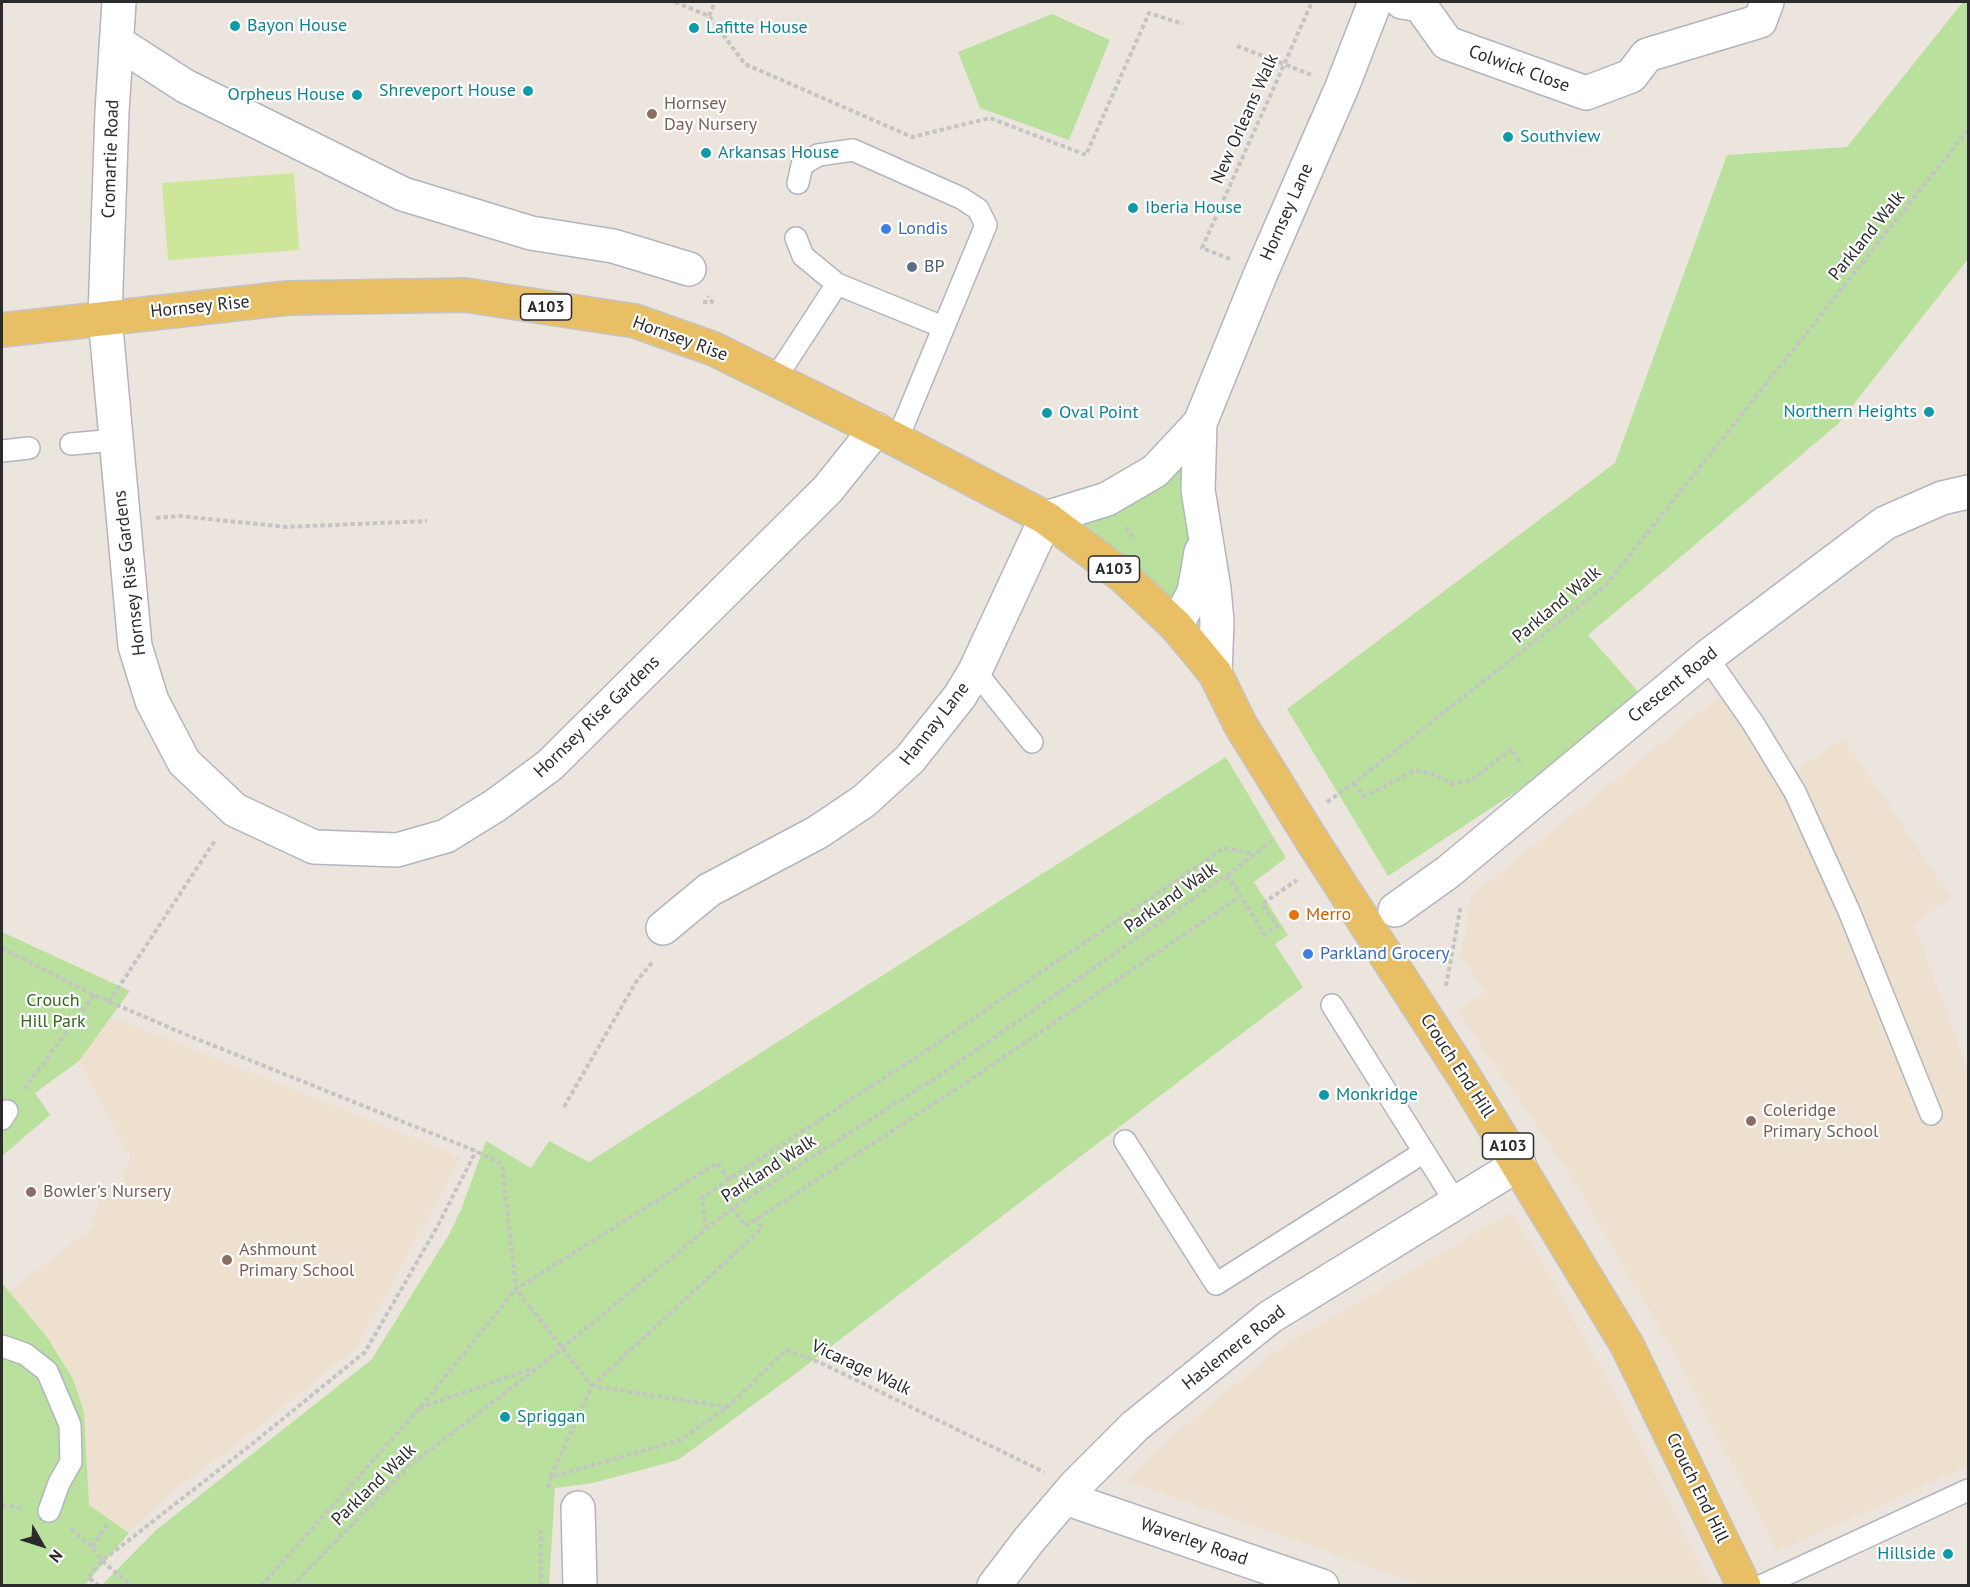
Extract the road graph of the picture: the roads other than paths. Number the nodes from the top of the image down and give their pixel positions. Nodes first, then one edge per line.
1 (119, 2) edge
2 (1375, 2) edge
3 (1402, 2) edge
4 (1767, 2) edge
5 (117, 42) junction
6 (798, 183) dead end
7 (796, 238) dead end
8 (689, 269) dead end
9 (837, 284) junction
10 (105, 317) junction
11 (943, 327) junction
12 (2, 330) edge
13 (775, 380) junction
14 (1200, 423) junction
15 (887, 435) junction
16 (115, 440) junction
17 (71, 444) dead end
18 (29, 448) dead end
19 (2, 451) edge
20 (1968, 492) edge
21 (1046, 518) junction
22 (1205, 532) junction
23 (1176, 626) junction
24 (1707, 657) junction
25 (975, 671) junction
26 (1215, 673) junction
27 (1032, 742) dead end
28 (1395, 910) dead end
29 (663, 928) road end
30 (1332, 1005) dead end
31 (1931, 1114) dead end
32 (1125, 1141) dead end
33 (1424, 1152) junction
34 (1519, 1164) junction
35 (1456, 1203) junction
36 (2, 1346) edge
37 (1968, 1490) edge
38 (1070, 1492) junction
39 (578, 1508) dead end
40 (49, 1511) road end
41 (580, 1586) edge
42 (994, 1586) edge
43 (1322, 1586) edge
44 (1744, 1586) edge
45 (1761, 1586) edge

1 - 5 street, Cromartie Road
2 - 14 street, Hornsey Lane
3 - 4 street, Colwick Close
5 - 8 street
5 - 10 street, Cromartie Road
6 - 11 lane
7 - 9 lane
9 - 11 lane
9 - 13 lane
10 - 12 main road, Hornsey Rise / A103
10 - 13 main road, Hornsey Rise / A103
10 - 16 street, Hornsey Rise Gardens
11 - 15 lane
13 - 15 main road, Hornsey Rise / A103
14 - 21 street, Hornsey Lane
14 - 22 street, Hornsey Lane
15 - 16 street, Hornsey Rise Gardens
15 - 21 main road, Hornsey Rise / A103
16 - 17 lane
18 - 19 lane
20 - 24 street, Crescent Road
21 - 23 main road, Hornsey Rise / A103
21 - 25 street, Hannay Lane
22 - 23 street, Hornsey Lane
22 - 26 street, Hornsey Lane
23 - 26 main road, Crouch End Hill / A103
24 - 28 street, Crescent Road
24 - 31 lane
25 - 27 lane
25 - 29 street, Hannay Lane
26 - 34 main road, Crouch End Hill / A103, bridge
30 - 33 lane
32 - 33 lane
33 - 35 lane
34 - 35 street, Haslemere Road
34 - 44 main road, Crouch End Hill / A103
35 - 38 street, Haslemere Road
36 - 40 lane
37 - 45 lane
38 - 42 street, Haslemere Road
38 - 43 street, Waverley Road
39 - 41 street

